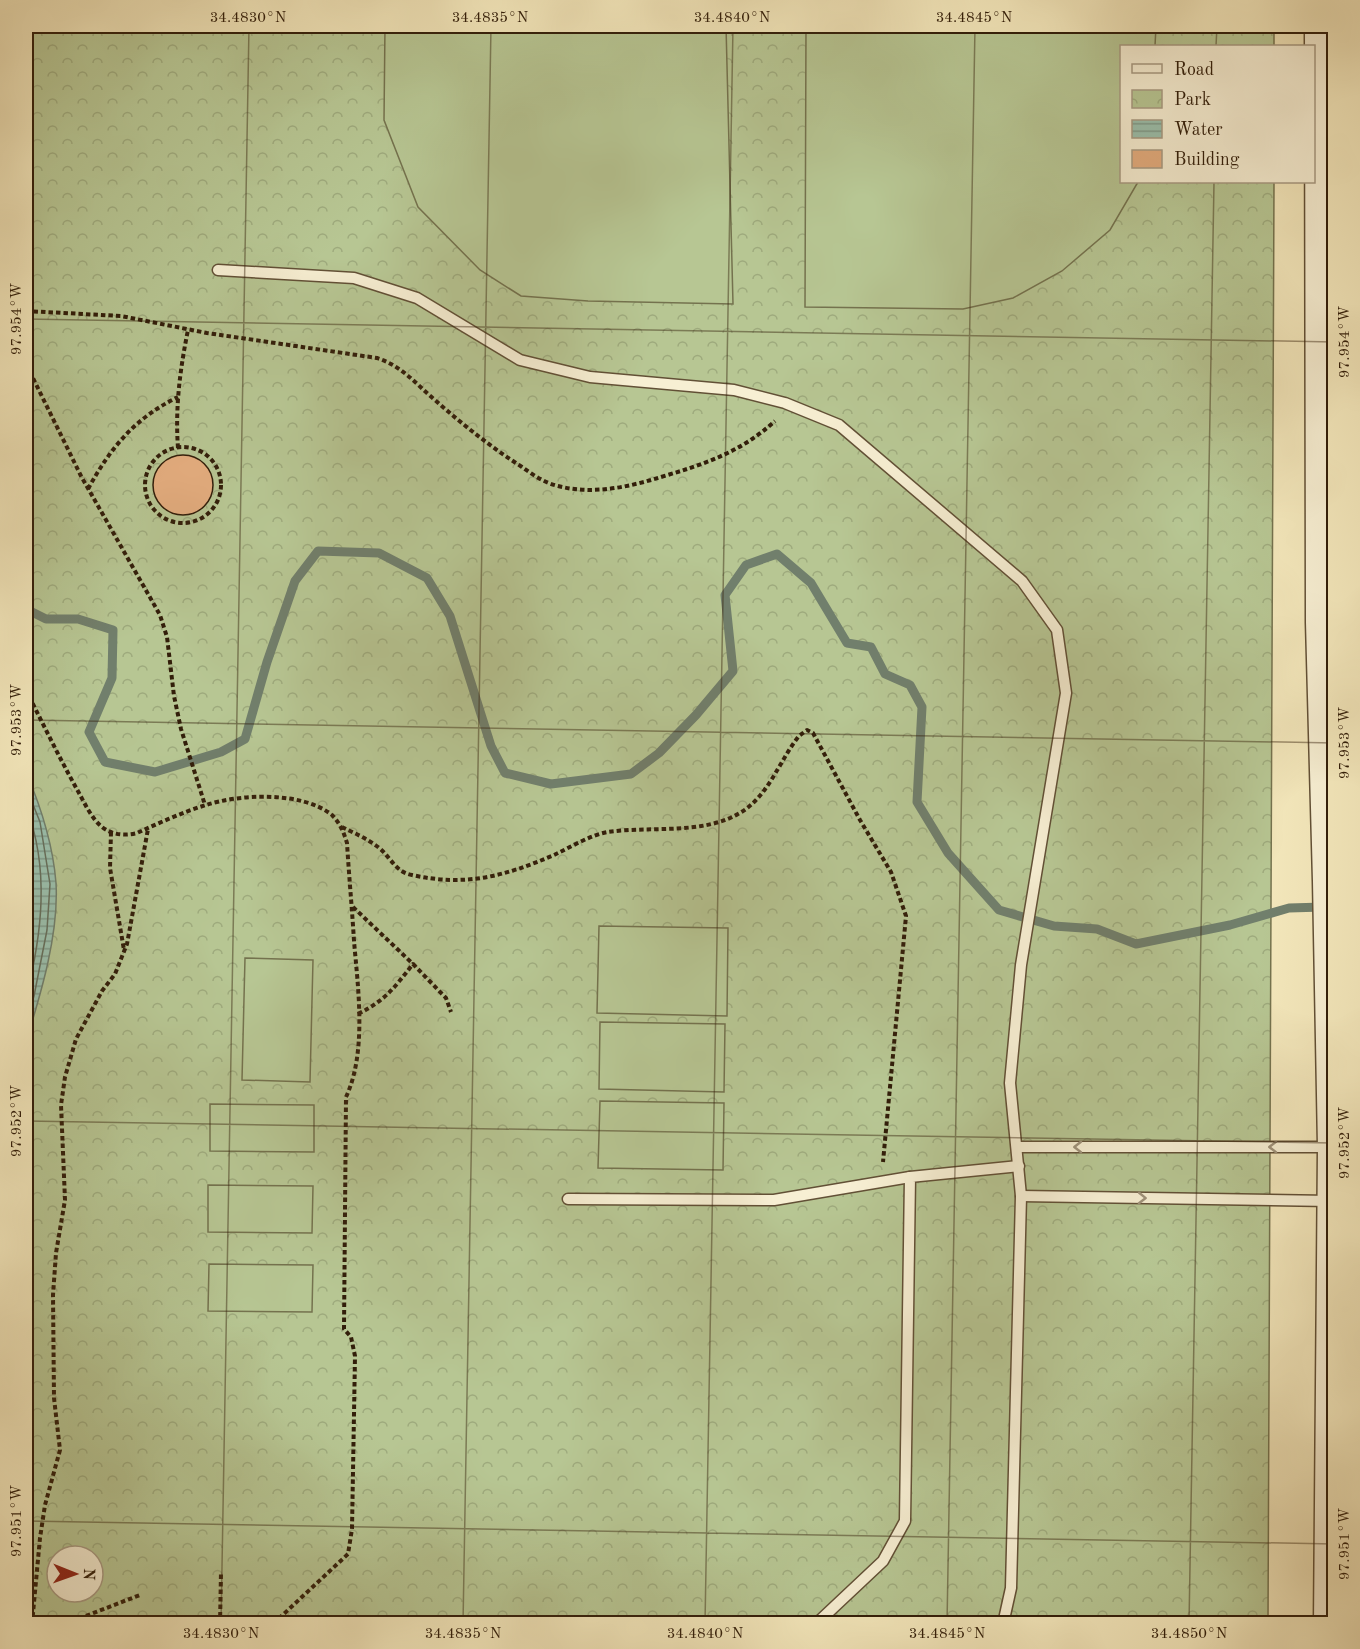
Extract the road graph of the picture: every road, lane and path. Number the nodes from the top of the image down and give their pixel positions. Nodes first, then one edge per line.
1 (1318, 26) edge
2 (218, 270) dead end
3 (26, 311) edge
4 (188, 330) junction
5 (26, 357) edge
6 (178, 397) junction
7 (789, 405) junction
8 (178, 448) junction
9 (88, 490) junction
10 (26, 690) edge
11 (205, 805) junction
12 (342, 827) junction
13 (148, 828) junction
14 (111, 832) junction
15 (352, 906) junction
16 (124, 950) junction
17 (413, 964) junction
18 (451, 1012) dead end
19 (358, 1014) junction
20 (1017, 1147) junction
21 (1332, 1147) junction
22 (1019, 1166) junction
23 (910, 1176) junction
24 (881, 1181) junction
25 (1021, 1196) junction
26 (568, 1199) dead end
27 (1332, 1201) junction
28 (221, 1572) dead end
29 (140, 1595) dead end
30 (32, 1623) edge
31 (65, 1623) edge
32 (220, 1623) edge
33 (273, 1623) edge
34 (816, 1623) edge
35 (1003, 1623) edge
36 (1328, 1623) edge

1 - 21 street
2 - 7 lane
3 - 4 path
4 - 6 path
4 - 7 path
5 - 9 path
6 - 8 path
6 - 9 path
7 - 20 lane
8 - 8 path
9 - 11 path
10 - 14 path
11 - 12 path
11 - 13 path
12 - 15 path
12 - 24 path
13 - 14 path
13 - 16 path
14 - 16 path
15 - 17 path
15 - 19 path
16 - 30 path
17 - 18 path
17 - 19 path
19 - 33 path
21 -> 20 lane
20 - 22 lane
21 - 27 street
22 - 23 lane
22 - 25 lane
23 - 24 lane
23 - 34 lane
24 - 26 lane
25 -> 27 lane
25 - 35 lane
27 - 36 street
28 - 32 path
29 - 31 path

